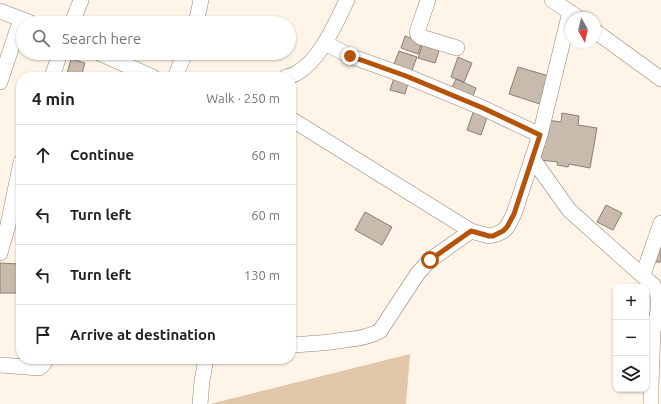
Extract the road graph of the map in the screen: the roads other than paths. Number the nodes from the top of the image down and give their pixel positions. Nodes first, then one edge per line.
1 (81, 0) edge
2 (201, 0) edge
3 (348, 0) edge
4 (428, 0) edge
5 (552, 0) edge
6 (0, 11) edge
7 (570, 12) edge
8 (75, 16) edge
9 (198, 16) edge
10 (16, 17) edge
11 (601, 35) edge
12 (325, 43) junction
13 (16, 44) edge
14 (565, 47) edge
15 (457, 48) dead end
16 (58, 60) edge
17 (115, 60) edge
18 (182, 60) edge
19 (54, 72) edge
20 (142, 72) edge
21 (177, 72) edge
22 (296, 74) edge
23 (661, 79) edge
24 (0, 82) edge
25 (296, 122) edge
26 (540, 135) junction
27 (532, 158) junction
28 (16, 186) edge
29 (661, 223) edge
30 (471, 231) junction
31 (0, 253) edge
32 (643, 275) junction
33 (296, 345) edge
34 (44, 364) edge
35 (205, 364) edge
36 (0, 366) edge
37 (200, 404) edge
38 (651, 404) edge

1 - 8 street
2 - 9 street
3 - 12 street
4 - 15 street
5 - 7 street
6 - 10 street
11 - 23 street
12 - 22 street
12 - 26 street
13 - 24 street
14 - 26 street
16 - 19 street
17 - 20 street
18 - 21 street
25 - 30 street
26 - 27 street
27 - 30 street
27 - 32 street
28 - 31 street
29 - 32 street
30 - 33 street
32 - 38 street
34 - 36 street
35 - 37 street

